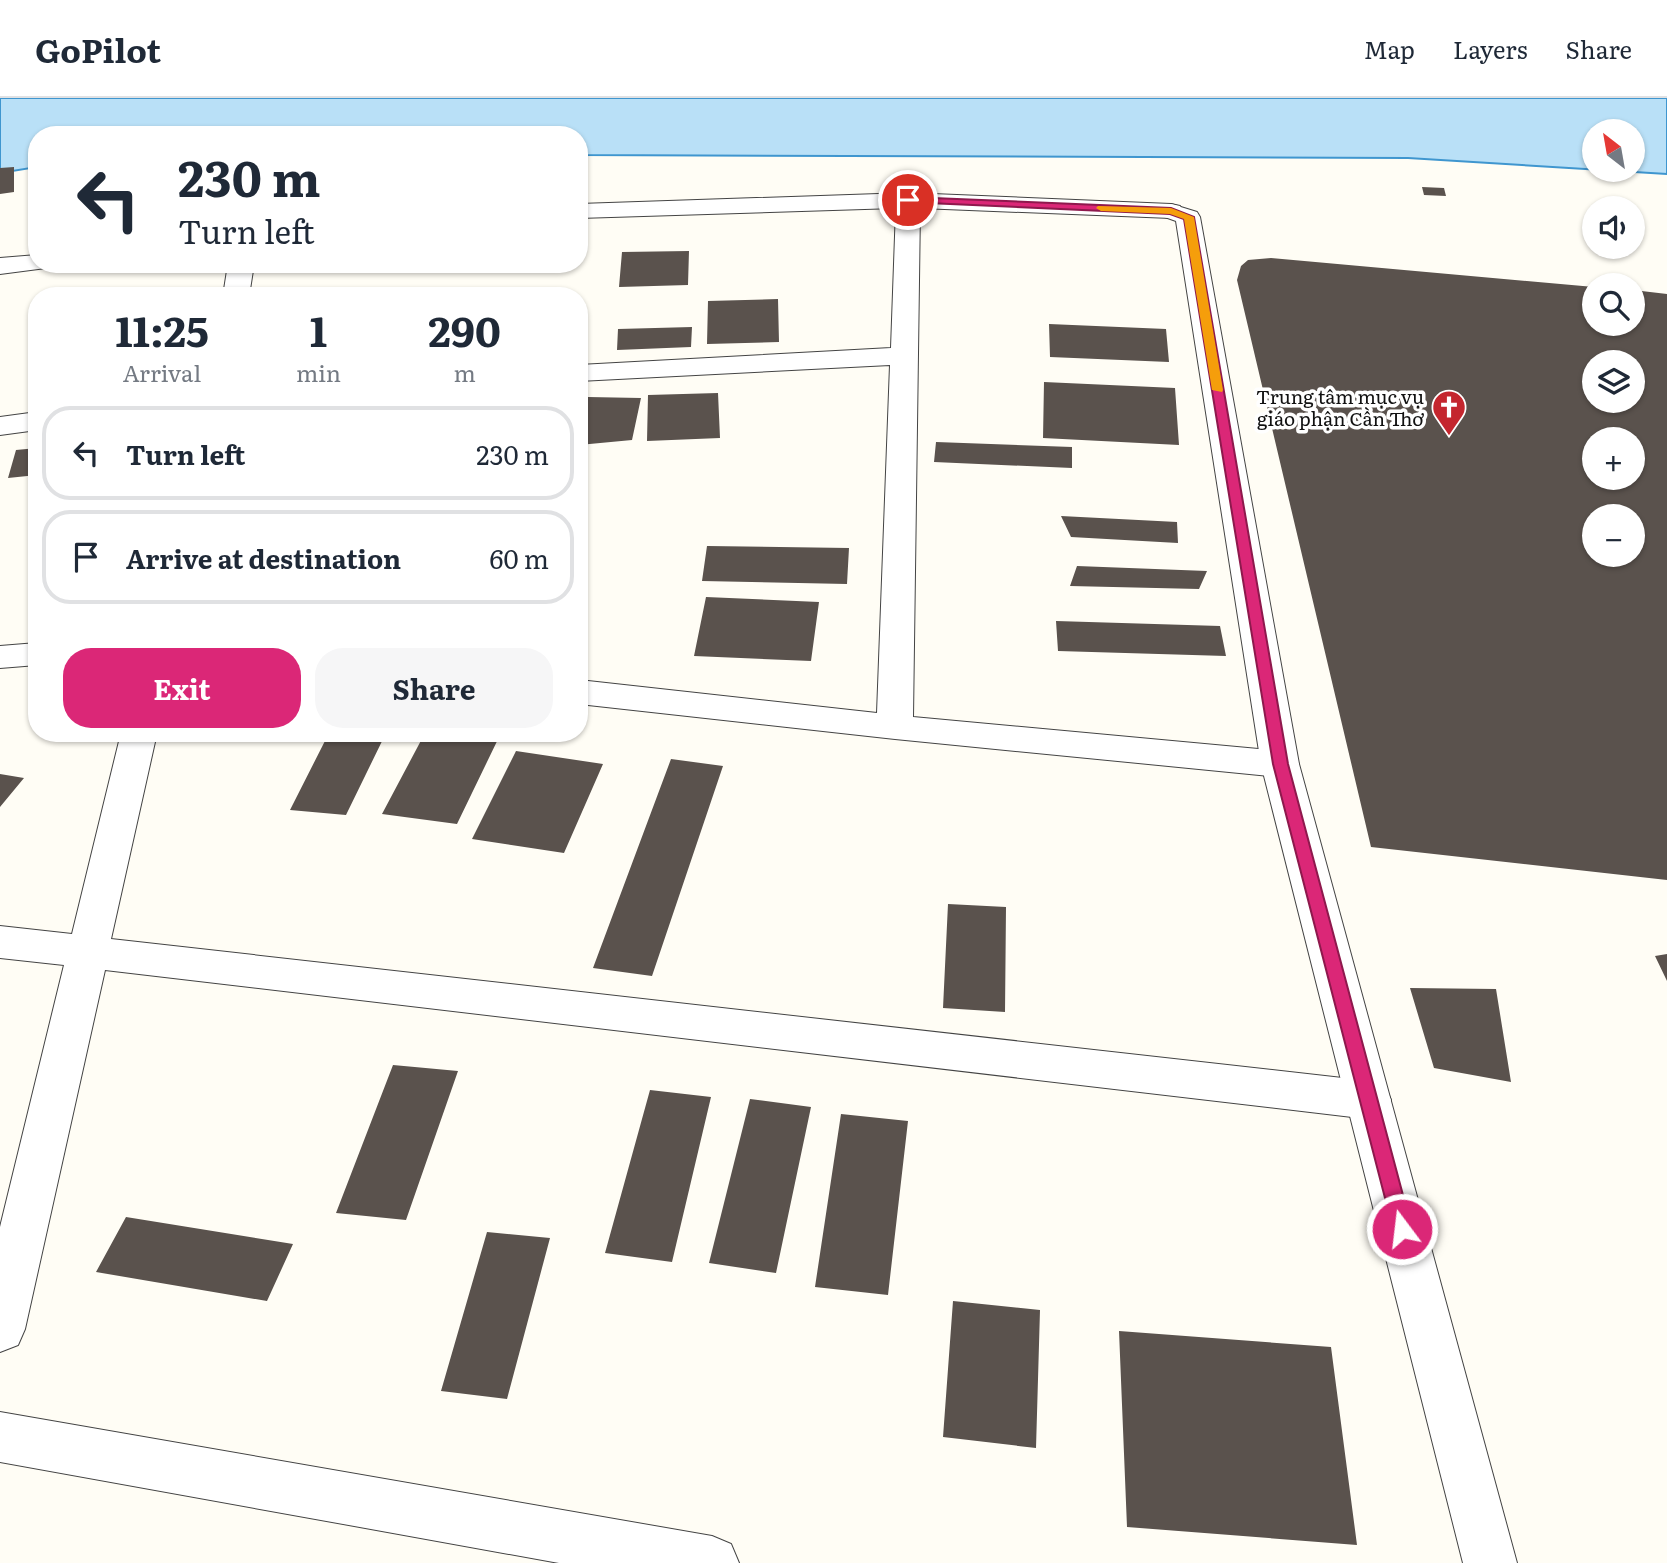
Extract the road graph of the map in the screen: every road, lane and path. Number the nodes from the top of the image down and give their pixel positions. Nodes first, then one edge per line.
1 (908, 200) junction
2 (588, 211) edge
3 (28, 263) edge
4 (0, 266) edge
5 (906, 356) junction
6 (588, 373) edge
7 (28, 422) edge
8 (0, 426) edge
9 (28, 655) edge
10 (0, 657) edge
11 (588, 693) edge
12 (895, 727) junction
13 (137, 742) edge
14 (1280, 764) junction
15 (0, 942) edge
16 (88, 954) junction
17 (1369, 1100) junction
18 (0, 1329) edge
19 (0, 1437) edge
20 (712, 1563) edge
21 (1490, 1563) edge

1 - 2 street
1 - 5 street
1 - 14 street
3 - 4 street
5 - 6 street
5 - 12 street
7 - 8 street
9 - 10 street
11 - 12 street
12 - 14 street
13 - 16 street
14 - 17 street
15 - 16 street
16 - 17 street
16 - 18 street
17 - 21 street
19 - 20 street

